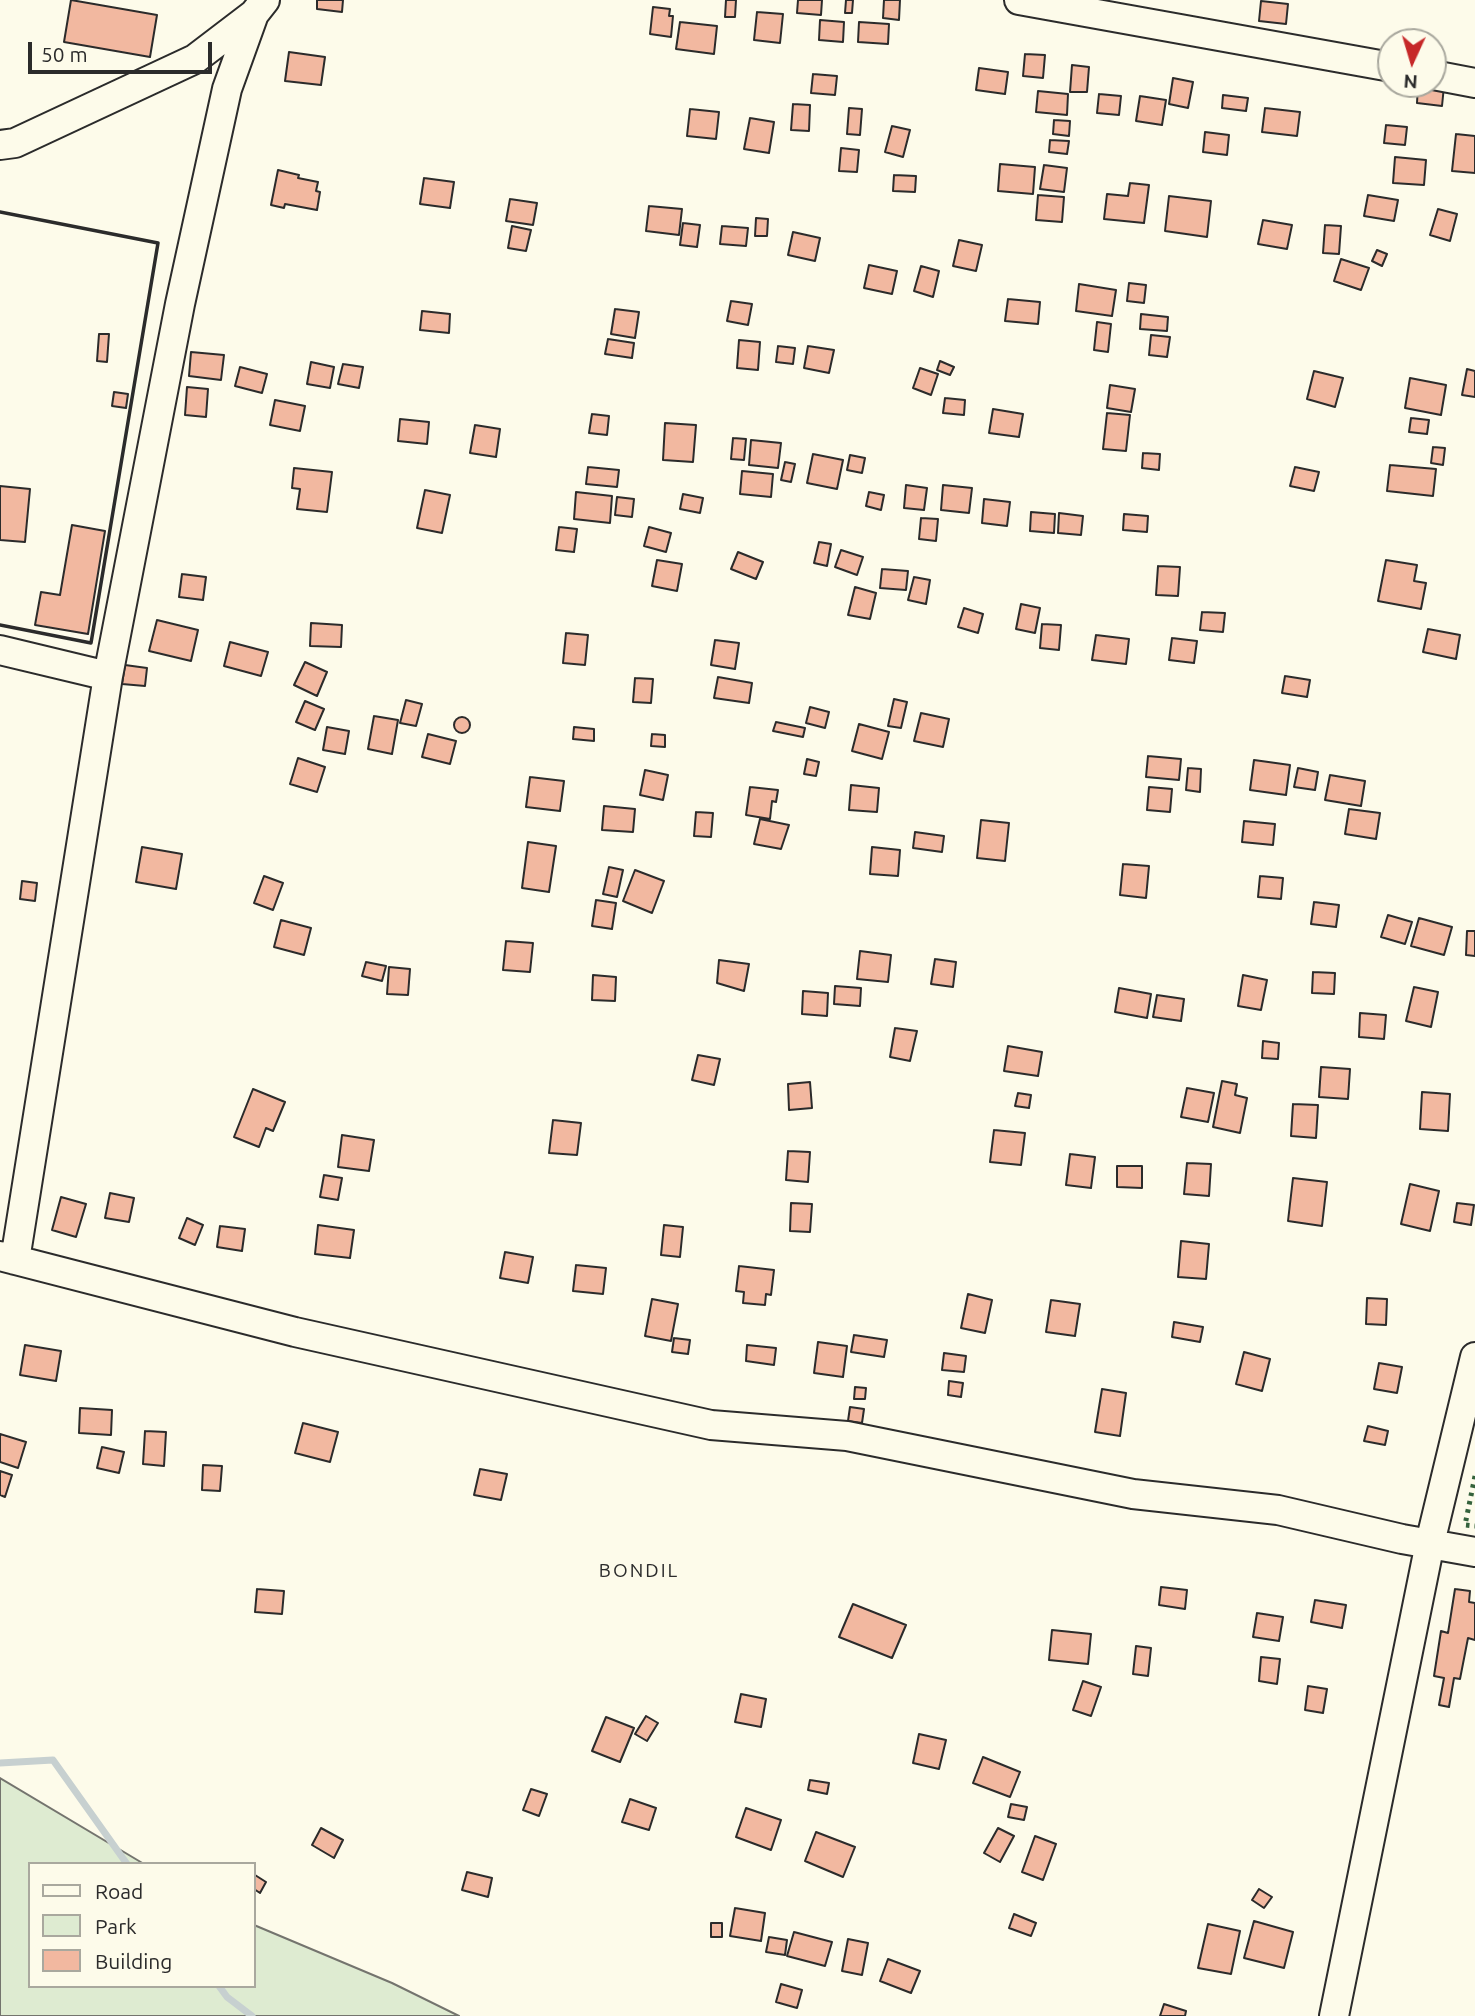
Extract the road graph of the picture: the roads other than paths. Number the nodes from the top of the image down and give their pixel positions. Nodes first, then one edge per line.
1 (1019, 0) edge
2 (259, 7) edge
3 (1377, 64) edge
4 (1447, 78) edge
5 (1475, 83) edge
6 (0, 145) edge
7 (0, 650) edge
8 (108, 676) junction
9 (7, 1258) edge
10 (1475, 1357) edge
11 (1430, 1543) junction
12 (1475, 1552) edge
13 (1334, 2016) edge

1 - 3 street
2 - 6 street
2 - 8 street
4 - 5 street
7 - 8 street
8 - 9 street
9 - 11 street
10 - 11 street
11 - 12 street
11 - 13 street

